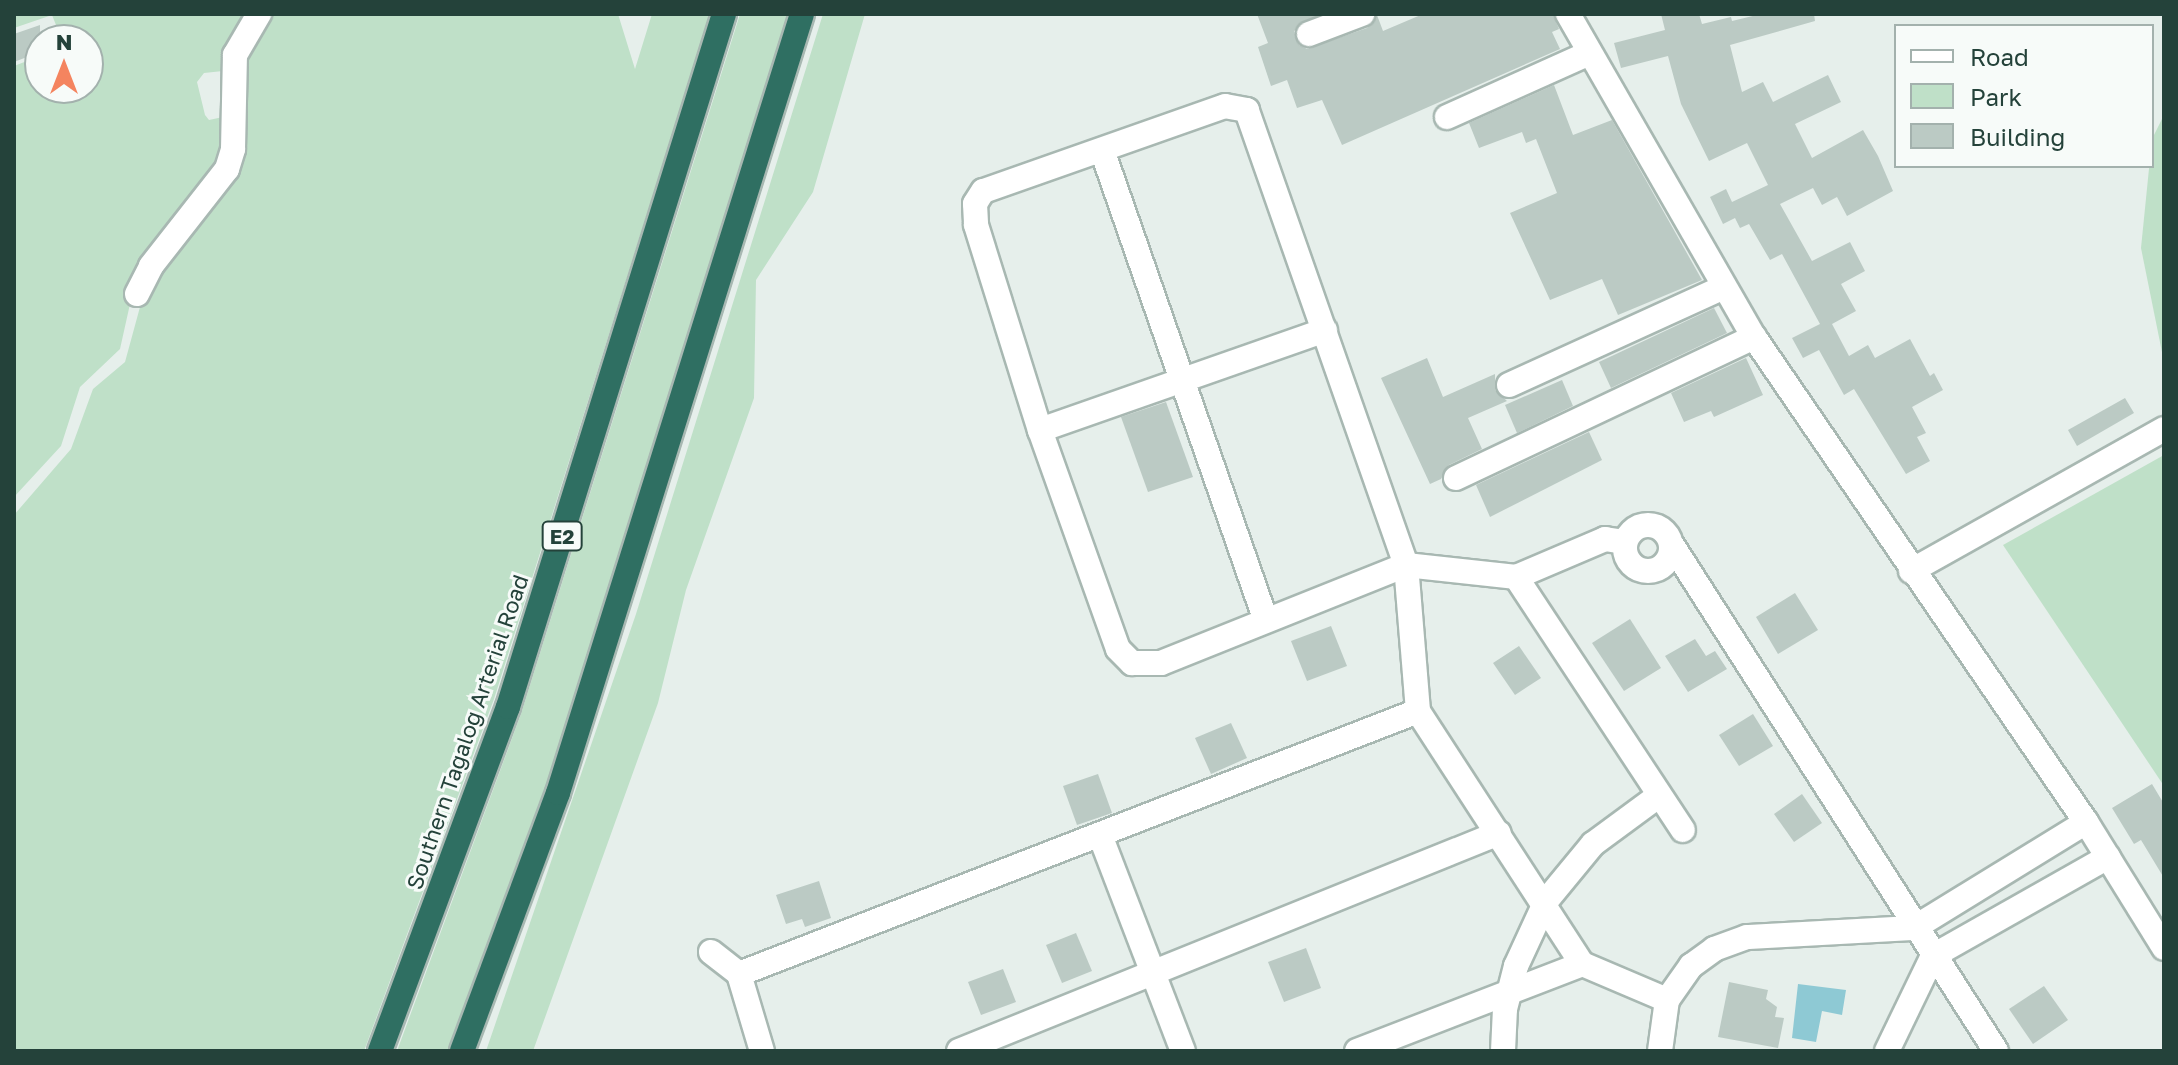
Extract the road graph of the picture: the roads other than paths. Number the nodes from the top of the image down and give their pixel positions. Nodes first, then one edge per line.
1 (259, 14) edge
2 (724, 14) edge
3 (802, 14) edge
4 (1362, 14) edge
5 (1568, 14) edge
6 (1309, 34) dead end
7 (1587, 54) junction
8 (1447, 117) dead end
9 (1102, 150) junction
10 (1724, 287) junction
11 (137, 294) dead end
12 (1325, 330) junction
13 (1754, 337) junction
14 (1179, 380) junction
15 (1509, 385) dead end
16 (2164, 429) edge
17 (1040, 430) junction
18 (1456, 478) dead end
19 (1625, 542) junction
20 (1672, 545) junction
21 (1406, 565) junction
22 (1911, 571) junction
23 (1516, 577) junction
24 (1265, 617) junction
25 (1418, 711) junction
26 (1658, 796) junction
27 (2086, 822) junction
28 (1683, 830) dead end
29 (1499, 833) junction
30 (1100, 835) junction
31 (2108, 857) junction
32 (1983, 886) junction
33 (1546, 901) junction
34 (2001, 915) junction
35 (1914, 928) junction
36 (2164, 948) edge
37 (711, 952) dead end
38 (1933, 956) junction
39 (1582, 964) junction
40 (1152, 973) junction
41 (739, 974) junction
42 (1509, 990) junction
43 (1667, 1000) junction
44 (380, 1051) edge
45 (462, 1051) edge
46 (762, 1051) edge
47 (959, 1051) edge
48 (1183, 1051) edge
49 (1357, 1051) edge
50 (1503, 1051) edge
51 (1660, 1051) edge
52 (1887, 1051) edge
53 (1996, 1051) edge

1 - 11 street
2 - 44 highway, Southern Tagalog Arterial Road / E2
3 - 45 highway
4 - 6 street
5 - 7 street
7 - 8 street
7 - 10 street
9 - 12 street
9 - 14 street
9 - 17 street
10 - 13 street
10 - 15 street
12 - 14 street
12 - 21 street
13 - 18 street
13 - 22 street
14 - 17 street
14 - 24 street
16 - 22 street
17 - 24 street
19 - 20 street
19 - 20 street
19 - 23 street
20 - 35 street
21 - 23 street
21 - 24 street
21 - 25 street
22 - 27 street
23 - 26 street
25 - 29 street
25 - 30 street
26 - 28 street
26 - 33 street
27 - 31 street
27 - 32 street
29 - 33 street
29 - 40 street
30 - 40 street
30 - 41 street
31 - 34 street
31 - 36 street
32 - 34 street
32 - 35 street
33 - 39 street
33 - 42 street
34 - 38 street
35 - 38 street
35 - 43 street
37 - 41 street
38 - 52 street
38 - 53 street
39 - 42 street
39 - 43 street
40 - 47 street
40 - 48 street
41 - 46 street
42 - 49 street
42 - 50 street
43 - 51 street

